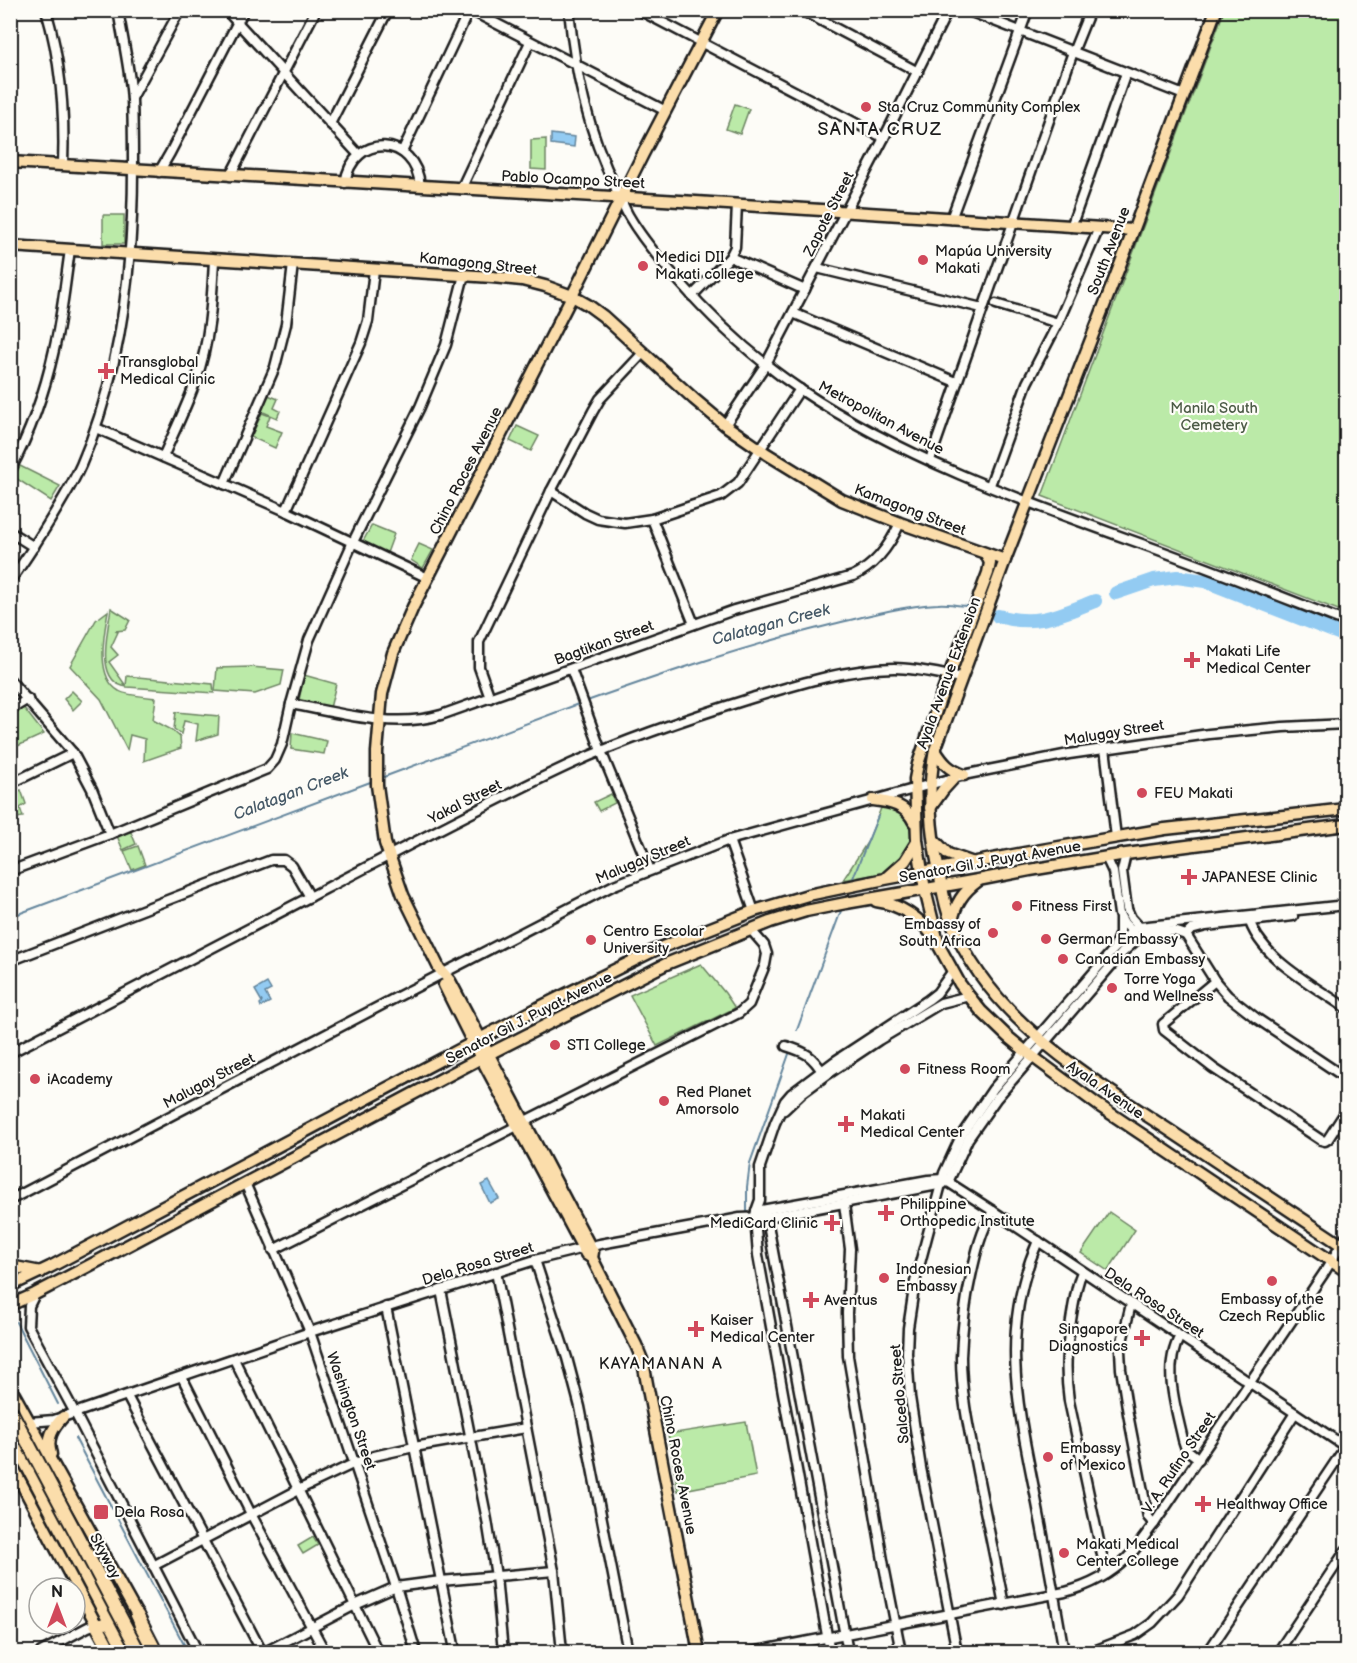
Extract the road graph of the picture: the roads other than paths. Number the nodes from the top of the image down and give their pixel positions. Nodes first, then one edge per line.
1 (46, 10) edge
2 (117, 10) edge
3 (180, 10) edge
4 (226, 10) edge
5 (244, 10) edge
6 (316, 10) edge
7 (388, 10) edge
8 (469, 10) edge
9 (568, 10) edge
10 (639, 10) edge
11 (718, 10) edge
12 (801, 10) edge
13 (948, 10) edge
14 (966, 10) edge
15 (1028, 10) edge
16 (1090, 10) edge
17 (1216, 10) edge
18 (238, 22) junction
19 (1019, 30) junction
20 (530, 42) junction
21 (700, 43) junction
22 (1072, 52) junction
23 (576, 64) junction
24 (284, 72) junction
25 (918, 72) junction
26 (1125, 73) junction
27 (1184, 95) junction
28 (132, 98) junction
29 (666, 111) junction
30 (330, 124) junction
31 (884, 138) junction
32 (402, 152) junction
33 (359, 154) junction
34 (10, 162) edge
35 (63, 165) junction
36 (133, 170) junction
37 (159, 172) junction
38 (230, 176) junction
39 (345, 183) junction
40 (420, 186) junction
41 (461, 189) junction
42 (621, 199) junction
43 (737, 206) junction
44 (845, 211) junction
45 (951, 219) junction
46 (1012, 223) junction
47 (1071, 227) junction
48 (1099, 228) junction
49 (1133, 230) junction
50 (11, 246) edge
51 (70, 250) junction
52 (130, 253) junction
53 (730, 256) junction
54 (214, 260) junction
55 (293, 264) junction
56 (10, 266) edge
57 (817, 268) junction
58 (374, 270) junction
59 (464, 275) junction
60 (805, 291) junction
61 (572, 296) junction
62 (692, 296) junction
63 (996, 304) dead end
64 (982, 308) junction
65 (793, 313) junction
66 (1058, 323) junction
67 (642, 353) junction
68 (766, 363) junction
69 (956, 382) junction
70 (800, 389) junction
71 (725, 424) junction
72 (96, 428) junction
73 (760, 450) junction
74 (163, 457) junction
75 (930, 459) junction
76 (10, 471) edge
77 (224, 484) junction
78 (990, 485) junction
79 (551, 491) junction
80 (1029, 501) junction
81 (286, 511) junction
82 (652, 519) junction
83 (900, 523) junction
84 (10, 532) edge
85 (353, 542) junction
86 (34, 547) junction
87 (986, 554) junction
88 (1005, 561) junction
89 (988, 573) junction
90 (428, 578) junction
91 (10, 581) edge
92 (1347, 622) edge
93 (694, 624) junction
94 (571, 669) junction
95 (949, 676) junction
96 (961, 678) junction
97 (10, 680) edge
98 (490, 698) junction
99 (28, 699) junction
100 (291, 704) junction
101 (10, 710) edge
102 (379, 720) junction
103 (1347, 724) edge
104 (1105, 748) junction
105 (936, 750) junction
106 (601, 752) junction
107 (73, 753) junction
108 (959, 777) junction
109 (10, 784) edge
110 (930, 784) junction
111 (915, 789) junction
112 (873, 800) junction
113 (930, 808) junction
114 (1347, 809) edge
115 (916, 825) junction
116 (1347, 825) edge
117 (111, 834) junction
118 (1116, 837) junction
119 (934, 839) junction
120 (729, 840) junction
121 (917, 842) junction
122 (1126, 854) junction
123 (390, 855) junction
124 (1106, 857) junction
125 (975, 863) junction
126 (938, 868) junction
127 (650, 870) junction
128 (10, 871) edge
129 (922, 872) junction
130 (885, 879) junction
131 (978, 880) junction
132 (942, 886) junction
133 (925, 890) junction
134 (310, 897) junction
135 (864, 899) junction
136 (1346, 910) edge
137 (754, 912) junction
138 (1119, 914) junction
139 (1248, 918) junction
140 (951, 923) junction
141 (751, 930) junction
142 (1138, 932) junction
143 (1186, 935) junction
144 (939, 946) junction
145 (1113, 950) junction
146 (10, 961) edge
147 (440, 972) junction
148 (952, 972) junction
149 (1215, 981) junction
150 (969, 996) junction
151 (1347, 1008) edge
152 (1041, 1040) junction
153 (476, 1041) junction
154 (786, 1046) dead end
155 (10, 1053) edge
156 (1029, 1054) junction
157 (484, 1056) junction
158 (813, 1058) junction
159 (835, 1060) junction
160 (823, 1073) junction
161 (1347, 1078) edge
162 (1347, 1111) edge
163 (520, 1124) junction
164 (944, 1182) junction
165 (245, 1183) junction
166 (10, 1200) edge
167 (760, 1200) junction
168 (844, 1204) junction
169 (993, 1211) junction
170 (766, 1213) junction
171 (756, 1214) junction
172 (1038, 1241) junction
173 (1346, 1243) edge
174 (273, 1250) junction
175 (589, 1251) junction
176 (535, 1260) junction
177 (1332, 1261) junction
178 (10, 1266) edge
179 (1347, 1271) edge
180 (41, 1272) junction
181 (496, 1272) junction
182 (1082, 1272) junction
183 (10, 1286) edge
184 (441, 1290) junction
185 (35, 1294) junction
186 (1131, 1304) junction
187 (10, 1305) edge
188 (386, 1307) junction
189 (310, 1332) junction
190 (1180, 1336) junction
191 (234, 1359) junction
192 (182, 1377) junction
193 (1249, 1382) junction
194 (10, 1387) edge
195 (127, 1396) junction
196 (10, 1409) edge
197 (75, 1413) junction
198 (1295, 1413) junction
199 (63, 1417) junction
200 (29, 1422) junction
201 (526, 1428) junction
202 (10, 1433) edge
203 (470, 1437) junction
204 (10, 1442) edge
205 (414, 1447) junction
206 (1346, 1447) edge
207 (1199, 1459) junction
208 (10, 1462) edge
209 (355, 1463) junction
210 (57, 1471) junction
211 (298, 1490) junction
212 (251, 1514) junction
213 (1154, 1524) junction
214 (204, 1540) junction
215 (86, 1549) dead end
216 (1347, 1550) edge
217 (153, 1566) junction
218 (554, 1570) junction
219 (1106, 1574) junction
220 (496, 1576) junction
221 (441, 1581) junction
222 (396, 1587) junction
223 (1054, 1595) junction
224 (355, 1605) junction
225 (1004, 1605) junction
226 (137, 1615) junction
227 (950, 1615) junction
228 (102, 1624) junction
229 (896, 1625) junction
230 (312, 1628) junction
231 (845, 1635) junction
232 (828, 1638) junction
233 (110, 1652) edge
234 (40, 1653) edge
235 (125, 1653) edge
236 (139, 1653) edge
237 (146, 1653) edge
238 (156, 1653) edge
239 (198, 1653) edge
240 (263, 1653) edge
241 (325, 1653) edge
242 (378, 1653) edge
243 (416, 1653) edge
244 (452, 1653) edge
245 (503, 1653) edge
246 (562, 1653) edge
247 (628, 1653) edge
248 (699, 1653) edge
249 (752, 1653) edge
250 (830, 1653) edge
251 (848, 1653) edge
252 (901, 1653) edge
253 (957, 1653) edge
254 (1064, 1653) edge
255 (1091, 1653) edge
256 (1208, 1653) edge
257 (1278, 1653) edge

1 - 35 street
2 - 28 street
3 - 28 street
4 - 18 street
5 - 18 street
6 - 24 street
7 - 30 street
8 - 20 street
8 - 32 street
9 - 23 street, Metropolitan Avenue
10 - 21 street
11 - 21 main road, Chino Roces Avenue
12 - 25 street
13 - 25 street, Zapote Street
14 - 19 street
15 - 19 street
16 - 22 street
17 - 27 main road, South Avenue
18 - 24 street
18 - 37 street
19 - 22 street
19 - 45 street
20 - 23 street
20 - 41 street
21 - 29 main road, Chino Roces Avenue
21 - 31 street
22 - 26 street
22 - 46 street
23 - 29 street
23 - 42 street, Metropolitan Avenue
24 - 30 street
24 - 38 street
25 - 31 street, Zapote Street
26 - 27 street
26 - 47 street
27 - 49 main road, South Avenue
28 - 36 street
29 - 42 main road, Chino Roces Avenue
30 - 33 street
31 - 44 street, Zapote Street
32 - 33 street
32 - 40 street
33 - 39 street
34 - 35 main road, Pablo Ocampo Street
35 - 36 main road, Pablo Ocampo Street
36 - 37 main road, Pablo Ocampo Street
36 - 52 street
37 - 38 main road, Pablo Ocampo Street
38 - 39 main road, Pablo Ocampo Street
39 - 40 main road, Pablo Ocampo Street
40 - 41 main road, Pablo Ocampo Street
41 - 42 main road, Pablo Ocampo Street
42 - 43 main road, Pablo Ocampo Street
42 - 61 main road, Chino Roces Avenue
42 - 62 street, Metropolitan Avenue
43 - 44 main road, Pablo Ocampo Street
43 - 53 street
44 - 45 main road, Pablo Ocampo Street
44 - 57 street, Zapote Street
45 - 46 main road, Pablo Ocampo Street
46 - 47 main road, Pablo Ocampo Street
46 - 64 street
47 - 48 main road, Pablo Ocampo Street
48 - 49 main road, Pablo Ocampo Street
48 - 66 street
49 - 80 main road, South Avenue
50 - 51 main road, Kamagong Street
50 - 56 street
51 - 52 main road, Kamagong Street
51 - 76 street
52 - 54 main road, Kamagong Street
52 - 72 street
53 - 60 street
53 - 62 street
54 - 55 main road, Kamagong Street
54 - 74 street
55 - 58 main road, Kamagong Street
55 - 77 street
57 - 60 street, Zapote Street
57 - 64 street
58 - 59 main road, Kamagong Street
58 - 81 street
59 - 61 main road, Kamagong Street
59 - 85 street
60 - 65 street, Zapote Street
61 - 67 main road, Kamagong Street
61 - 90 main road, Chino Roces Avenue
62 - 68 street, Metropolitan Avenue
63 - 66 street
64 - 69 street
65 - 68 street, Zapote Street
65 - 69 street
66 - 78 street
67 - 71 main road, Kamagong Street
67 - 79 street
68 - 70 street, Metropolitan Avenue
68 - 71 street, Zapote Street
69 - 75 street
70 - 73 street
70 - 75 street, Metropolitan Avenue
71 - 73 main road, Kamagong Street
72 - 74 street
72 - 86 street
73 - 82 street
73 - 83 main road, Kamagong Street
74 - 77 street
75 - 78 street, Metropolitan Avenue
77 - 81 street
78 - 80 street, Metropolitan Avenue
79 - 82 street
79 - 98 street
80 - 88 main road, Ayala Avenue Extension
80 - 92 street, Metropolitan Avenue
81 - 85 street
82 - 93 street
83 - 87 main road, Kamagong Street
83 - 93 street, Bagtikan Street
84 - 86 street
85 - 90 street
85 - 100 street
86 - 91 street
87 - 88 main road, Kamagong Street
87 - 89 main road, Ayala Avenue Extension
88 - 89 main road
88 - 96 main road, Ayala Avenue Extension
89 - 95 main road, Ayala Avenue Extension
90 - 102 main road, Chino Roces Avenue
93 - 94 street, Bagtikan Street
94 - 98 street, Bagtikan Street
94 - 106 street
95 - 96 street, Yakal Street
95 - 106 street, Yakal Street
95 - 111 main road, Ayala Avenue Extension
96 - 105 main road, Ayala Avenue Extension
97 - 99 street
98 - 102 street, Bagtikan Street
99 - 101 street
99 - 107 street
100 - 102 street, Bagtikan Street
100 - 117 street
102 - 123 main road, Chino Roces Avenue
103 - 104 street, Malugay Street
104 - 108 street, Malugay Street
104 - 118 street
105 - 108 main road
105 - 110 main road, Ayala Avenue Extension
106 - 123 street, Yakal Street
106 - 127 street
107 - 109 street
107 - 117 street
108 - 110 street, Malugay Street
108 - 113 main road
110 - 111 street, Malugay Street
110 - 113 main road, Ayala Avenue Extension
111 - 112 street, Malugay Street
111 - 115 main road, Ayala Avenue Extension
112 - 115 main road
112 - 120 street, Malugay Street
113 - 119 main road, Ayala Avenue Extension
114 - 118 main road, Senator Gil J. Puyat Avenue
115 - 121 main road, Ayala Avenue Extension
116 - 122 main road, Senator Gil J. Puyat Avenue
117 - 128 street
118 - 125 main road, Senator Gil J. Puyat Avenue
119 - 125 main road
119 - 126 main road, Ayala Avenue Extension
120 - 127 street, Malugay Street
120 - 137 street
121 - 129 main road, Ayala Avenue Extension
121 - 130 main road
122 - 124 main road, Senator Gil J. Puyat Avenue
122 - 142 street
123 - 134 street, Yakal Street
123 - 147 main road, Chino Roces Avenue
124 - 131 main road, Senator Gil J. Puyat Avenue
124 - 138 street
125 - 126 main road, Senator Gil J. Puyat Avenue
126 - 129 main road, Senator Gil J. Puyat Avenue
126 - 132 main road, Ayala Avenue
127 - 147 street, Malugay Street
129 - 130 main road, Senator Gil J. Puyat Avenue
129 - 133 main road, Ayala Avenue
130 - 137 main road, Senator Gil J. Puyat Avenue
131 - 132 main road, Senator Gil J. Puyat Avenue
131 - 140 main road
132 - 133 main road, Senator Gil J. Puyat Avenue
132 - 140 main road, Ayala Avenue
133 - 135 main road, Senator Gil J. Puyat Avenue
133 - 144 main road, Ayala Avenue
134 - 146 street
134 - 155 street, Yakal Street
135 - 141 main road, Senator Gil J. Puyat Avenue
135 - 144 main road
136 - 139 street
137 - 153 main road, Senator Gil J. Puyat Avenue
138 - 142 street
138 - 145 street
139 - 142 street
139 - 143 street
139 - 151 street
140 - 152 main road, Ayala Avenue
141 - 157 main road, Senator Gil J. Puyat Avenue
141 - 163 street
142 - 143 street
142 - 145 street
142 - 152 street
143 - 149 street
144 - 148 main road, Ayala Avenue
145 - 152 street
147 - 153 main road, Chino Roces Avenue
147 - 166 street, Malugay Street
148 - 150 main road, Ayala Avenue
148 - 159 street
149 - 161 street
149 - 162 street
150 - 156 main road, Ayala Avenue
150 - 160 street
152 - 156 street, Salcedo Street
152 - 173 main road, Ayala Avenue
153 - 157 main road, Chino Roces Avenue
153 - 180 main road, Senator Gil J. Puyat Avenue
154 - 158 street
156 - 164 street, Salcedo Street
156 - 177 main road, Ayala Avenue
157 - 163 main road, Chino Roces Avenue
157 - 165 main road, Senator Gil J. Puyat Avenue
158 - 159 street
158 - 160 street
159 - 160 street
160 - 167 street
163 - 174 street
163 - 175 main road, Chino Roces Avenue
164 - 168 street, Dela Rosa Street
164 - 169 street, Dela Rosa Street
164 - 170 street, Dela Rosa Street
164 - 227 street, Salcedo Street
165 - 174 street, Washington Street
165 - 185 main road, Senator Gil J. Puyat Avenue
167 - 170 street
167 - 171 street
168 - 170 street, Dela Rosa Street
168 - 229 street
169 - 172 street, Dela Rosa Street
169 - 225 street
170 - 171 street, Dela Rosa Street
170 - 231 street
171 - 175 street, Dela Rosa Street
171 - 232 street
172 - 182 street, Dela Rosa Street
172 - 223 street
173 - 177 street, V. A. Rufino Street
174 - 189 street, Washington Street
175 - 176 street, Dela Rosa Street
175 - 248 main road, Chino Roces Avenue
176 - 181 street, Dela Rosa Street
176 - 247 street
177 - 179 main road, Ayala Avenue
177 - 193 street, V. A. Rufino Street
178 - 180 main road
180 - 183 main road, Senator Gil J. Puyat Avenue
181 - 184 street, Dela Rosa Street
181 - 201 street
182 - 186 street, Dela Rosa Street
182 - 219 street
184 - 188 street, Dela Rosa Street
184 - 203 street
185 - 187 main road, Senator Gil J. Puyat Avenue
185 - 197 street
186 - 190 street, Dela Rosa Street
186 - 213 street
188 - 189 street, Dela Rosa Street
188 - 205 street
189 - 191 street, Dela Rosa Street
189 - 209 street, Washington Street
190 - 193 street, Dela Rosa Street
190 - 207 street
191 - 192 street, Dela Rosa Street
191 - 211 street
192 - 195 street, Dela Rosa Street
192 - 212 street
193 - 198 street, Dela Rosa Street
193 - 207 street, V. A. Rufino Street
194 - 200 main road
195 - 197 street, Dela Rosa Street
195 - 214 street
196 - 236 highway, Skyway, bridge
197 - 199 street, Dela Rosa Street
197 - 217 street
198 - 206 street, Dela Rosa Street
198 - 255 street
199 - 200 street, Dela Rosa Street
199 - 210 main road
200 - 210 main road
201 - 203 street
201 - 218 street
202 - 235 highway, Skyway
203 - 205 street
203 - 220 street
204 - 228 main road
205 - 209 street
205 - 221 street
206 - 256 street
207 - 213 street, V. A. Rufino Street
208 - 228 main road
209 - 211 street
209 - 222 street, Washington Street
210 - 226 main road
211 - 212 street
211 - 224 street
212 - 214 street
212 - 230 street
213 - 219 street, V. A. Rufino Street
214 - 217 street
214 - 240 street
215 - 237 main road
216 - 257 street
217 - 239 street
218 - 220 street
218 - 246 street
219 - 223 street, V. A. Rufino Street
220 - 221 street
220 - 245 street
221 - 222 street
221 - 244 street
222 - 224 street
222 - 243 street, Washington Street
223 - 225 street, V. A. Rufino Street
223 - 254 street
224 - 230 street
224 - 242 street
225 - 227 street, V. A. Rufino Street
226 - 237 main road
226 - 238 highway
227 - 229 street, V. A. Rufino Street
227 - 253 street, Salcedo Street
228 - 233 highway
228 - 234 street
228 - 235 main road
229 - 231 street, V. A. Rufino Street
229 - 252 street
230 - 240 street
230 - 241 street
231 - 232 street, V. A. Rufino Street
231 - 251 street
232 - 249 street, V. A. Rufino Street
232 - 250 street

